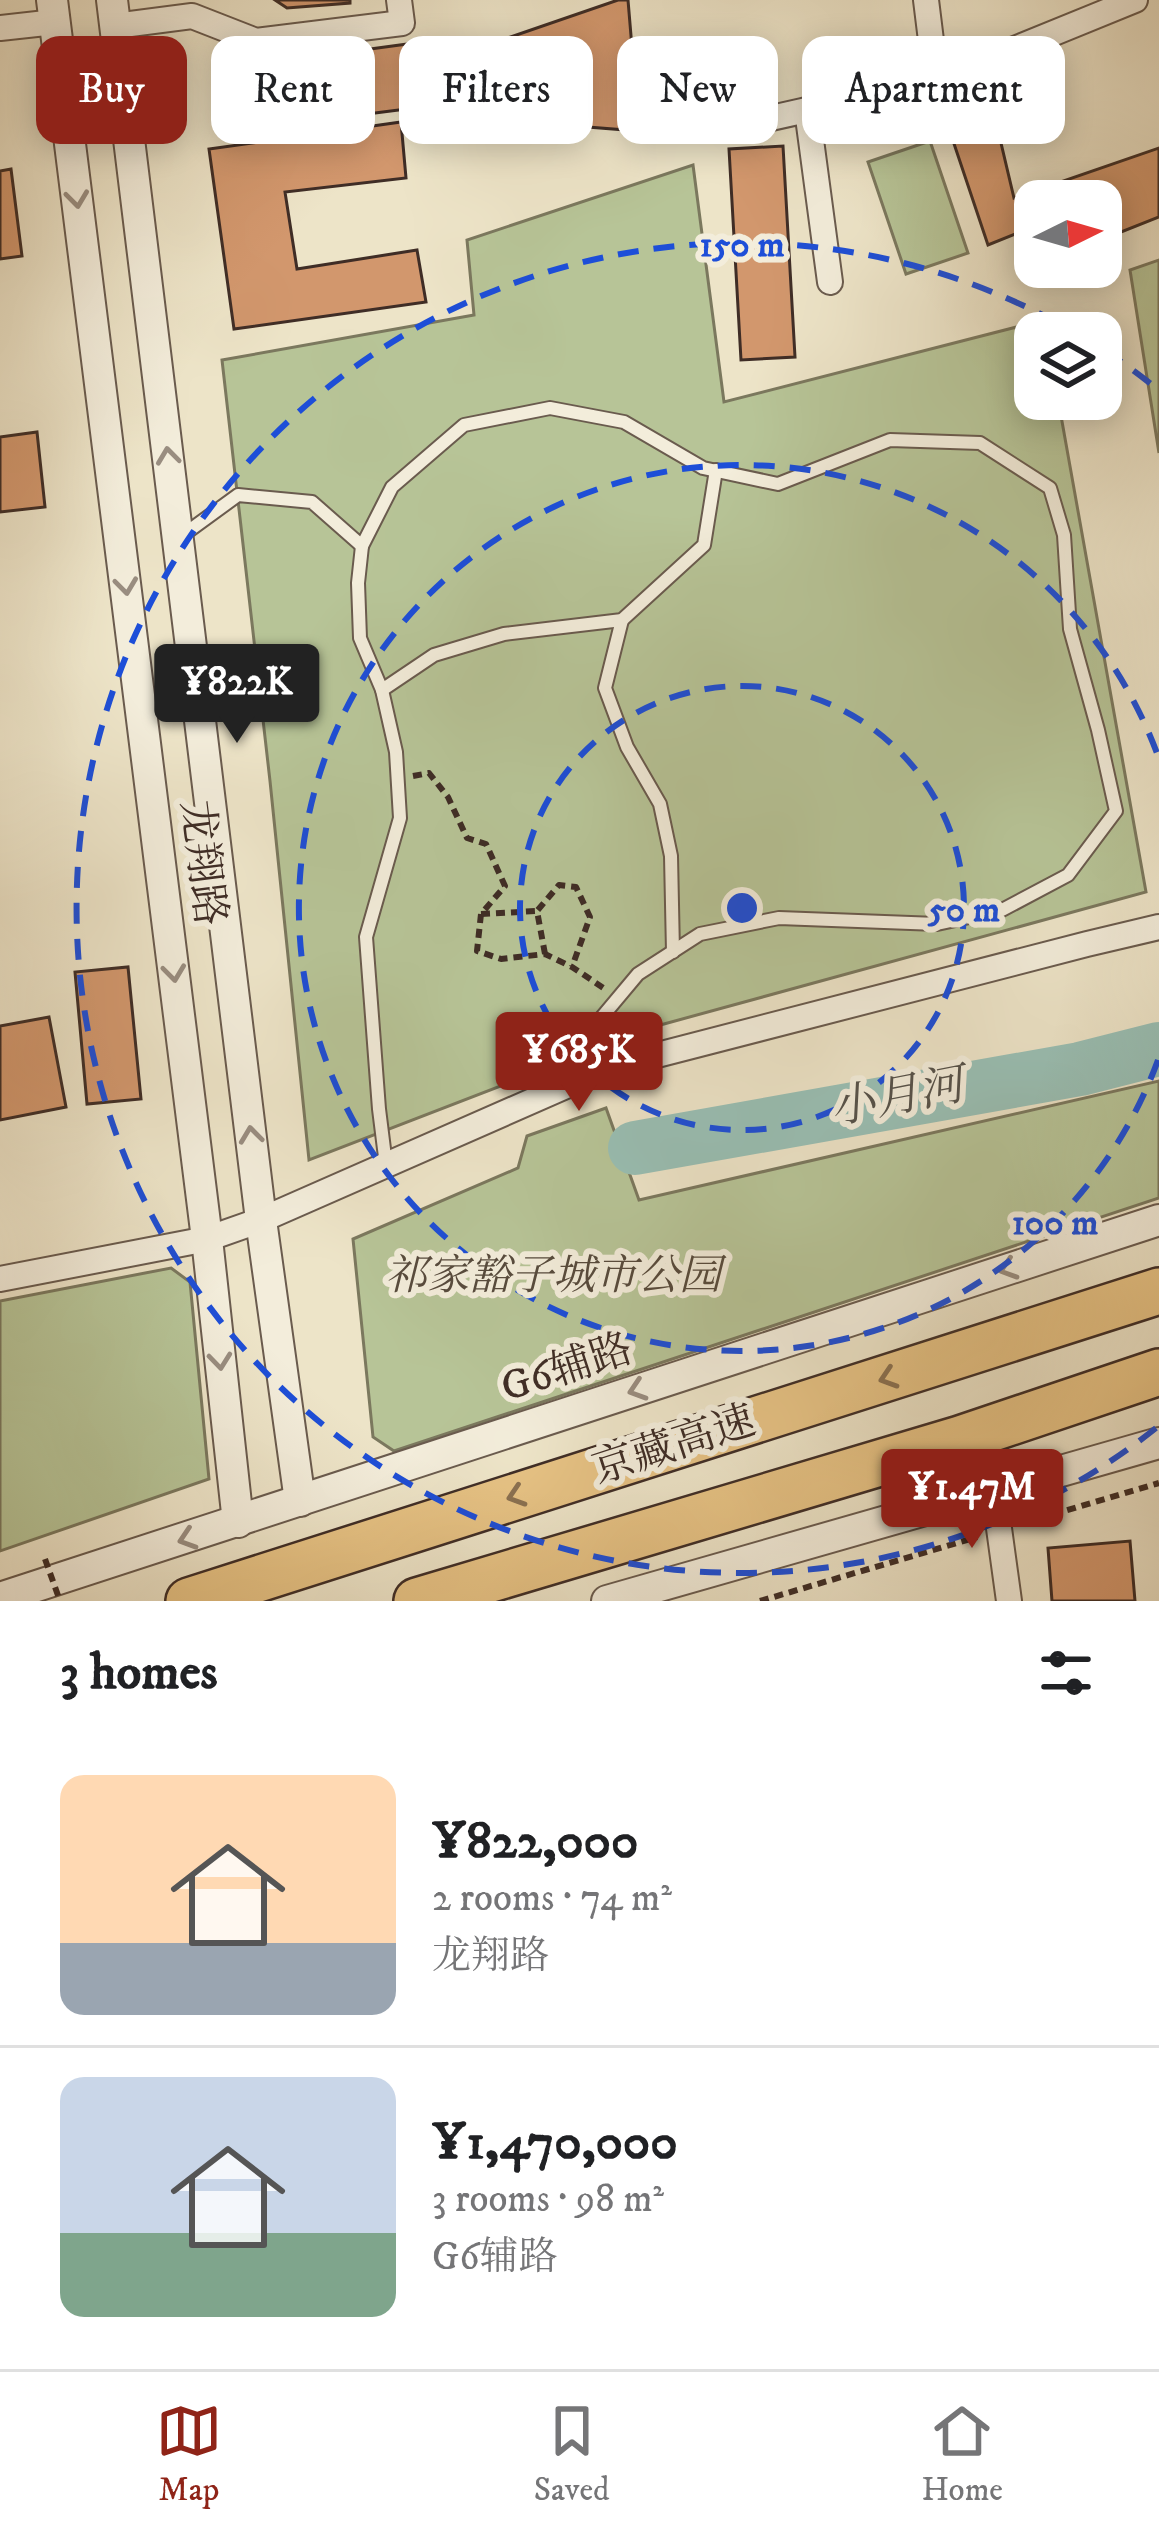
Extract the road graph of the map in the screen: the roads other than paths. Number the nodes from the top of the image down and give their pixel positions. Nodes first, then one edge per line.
1 (399, 0) edge
2 (926, 0) edge
3 (1135, 0) edge
4 (54, 11) edge
5 (114, 13) edge
6 (0, 28) edge
7 (930, 36) edge
8 (1047, 36) edge
9 (812, 144) edge
10 (830, 282) dead end
11 (716, 470) junction
12 (178, 539) junction
13 (362, 546) junction
14 (622, 620) junction
15 (382, 690) junction
16 (1159, 927) edge
17 (673, 952) junction
18 (565, 1088) junction
19 (386, 1165) junction
20 (261, 1220) junction
21 (1159, 1220) edge
22 (207, 1239) junction
23 (0, 1279) edge
24 (1159, 1291) edge
25 (1159, 1372) edge
26 (1159, 1398) edge
27 (960, 1439) junction
28 (1159, 1443) edge
29 (994, 1492) junction
30 (300, 1501) junction
31 (238, 1522) junction
32 (588, 1549) junction
33 (0, 1598) edge
34 (189, 1601) edge
35 (417, 1601) edge
36 (505, 1601) edge
37 (607, 1601) edge
38 (1009, 1601) edge

1 - 5 street
2 - 7 street
3 - 8 street
4 - 6 street
4 -> 22 street, 龙翔路
12 -> 5 street, 龙翔路
9 - 10 street
11 - 13 lane
11 - 14 lane
11 - 17 lane
12 - 13 lane
20 -> 12 street, 龙翔路
13 - 15 lane
14 - 15 lane
14 - 17 lane
15 - 19 lane
16 - 18 street
17 - 18 lane
18 - 19 street
19 - 20 street
20 - 22 street
20 - 30 street, 龙翔路
21 -> 30 street, G6辅路
22 - 23 street
22 -> 31 street, 龙翔路
24 -> 34 highway, 京藏高速
25 - 27 highway, 京藏高速
26 - 27 highway
27 - 32 highway, 京藏高速
28 - 29 street
29 - 37 street
29 - 38 street
30 - 31 street, G6辅路
31 -> 33 street, G6辅路
32 - 35 highway, 京藏高速
32 - 36 highway

